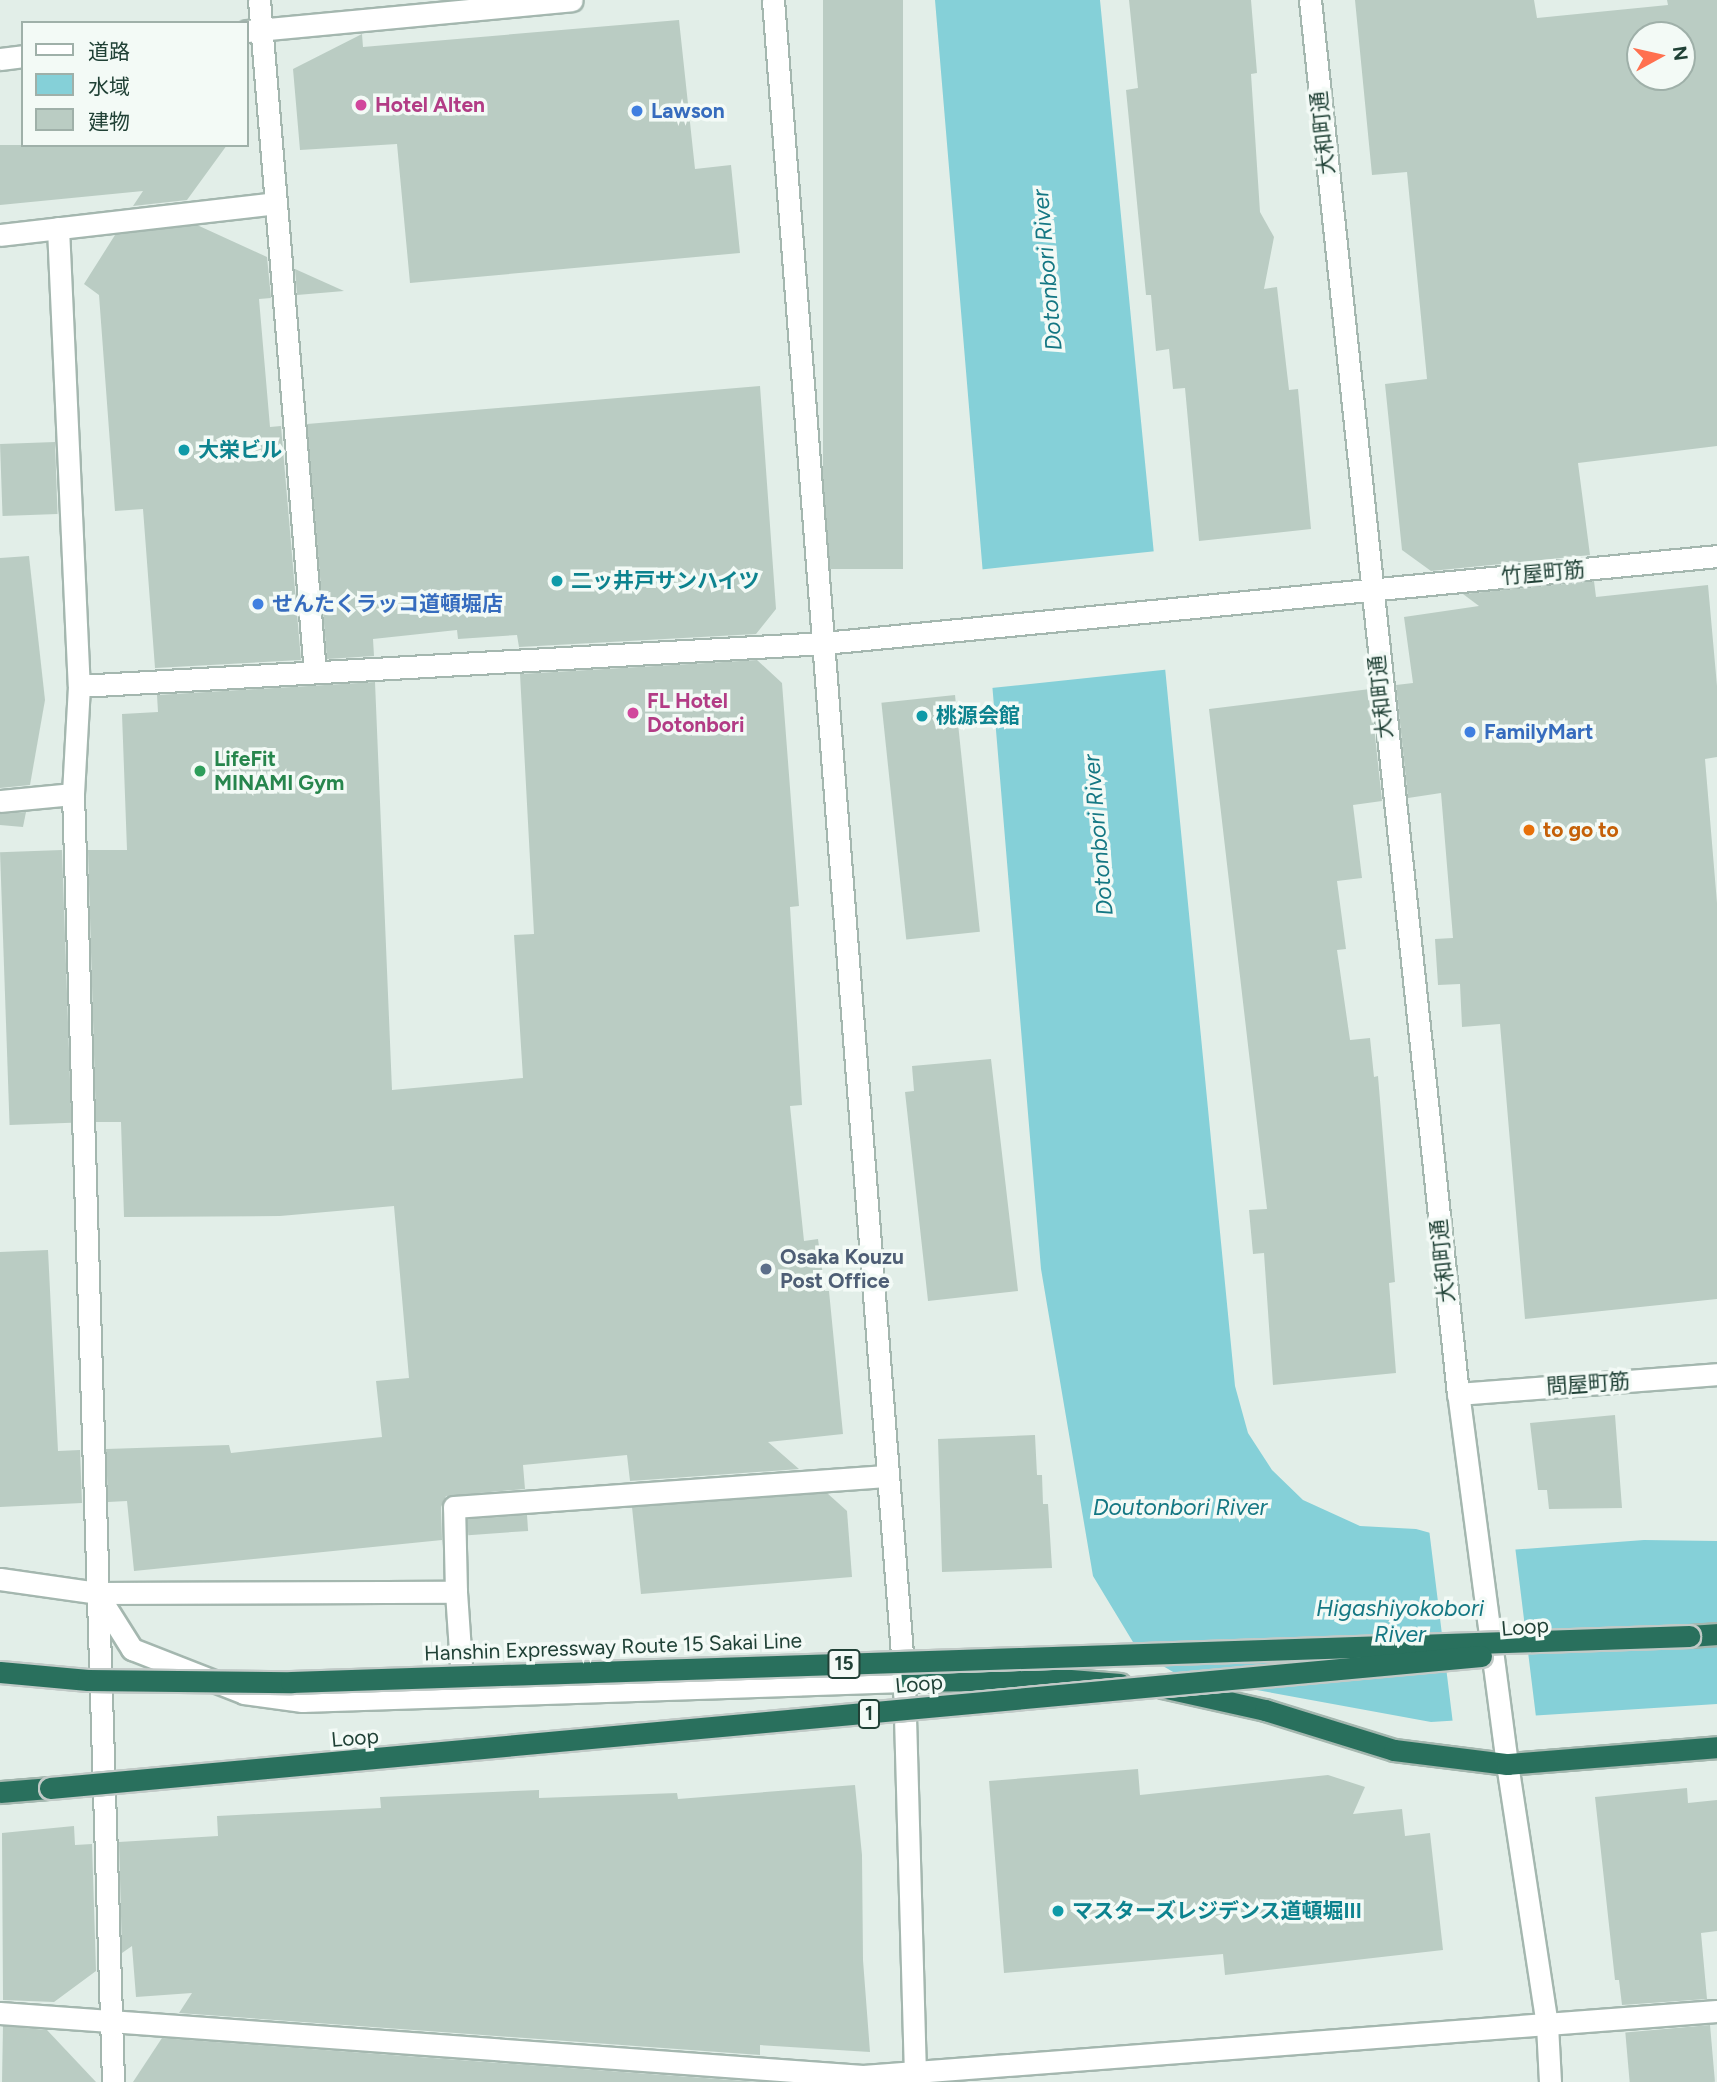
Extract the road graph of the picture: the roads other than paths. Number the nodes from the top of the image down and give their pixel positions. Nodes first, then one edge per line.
1 (259, 0) edge
2 (572, 0) edge
3 (773, 0) edge
4 (1310, 0) edge
5 (253, 31) edge
6 (21, 57) edge
7 (0, 59) edge
8 (275, 203) junction
9 (58, 228) junction
10 (0, 235) edge
11 (1717, 556) edge
12 (1369, 589) junction
13 (824, 643) junction
14 (315, 672) junction
15 (79, 686) junction
16 (72, 794) junction
17 (0, 801) edge
18 (1717, 1374) edge
19 (1458, 1394) junction
20 (886, 1476) junction
21 (0, 1579) edge
22 (456, 1592) junction
23 (97, 1593) junction
24 (1717, 1634) edge
25 (1689, 1636) junction
26 (0, 1672) edge
27 (904, 1681) junction
28 (463, 1698) junction
29 (1717, 1747) edge
30 (1507, 1764) junction
31 (0, 1792) edge
32 (1717, 2011) edge
33 (0, 2013) edge
34 (110, 2021) junction
35 (1547, 2025) junction
36 (913, 2076) edge
37 (113, 2082) edge
38 (1550, 2082) edge

1 - 5 street
2 - 5 street
3 - 13 street
4 - 12 street, 大和町通
5 - 8 street
6 - 7 street
8 - 9 street
8 - 14 street
9 - 10 street
9 - 15 street
11 - 12 street, 竹屋町筋
12 - 13 street, 竹屋町筋
12 - 19 street, 大和町通
13 - 14 street, 竹屋町筋
13 - 20 street
14 - 15 street, 竹屋町筋
15 - 16 street
16 - 17 street
16 - 23 street
18 - 19 street, 問屋町筋
19 - 30 street, 大和町通
20 - 22 street
20 - 27 street
21 - 23 street
22 - 23 street
22 - 28 street
23 - 28 street
23 - 34 street
24 - 25 highway, Loop / 1
25 - 26 highway, Hanshin Expressway Route 15 Sakai Line / 15, bridge
25 - 31 highway, Loop / 1, bridge
27 - 28 street
27 - 30 highway
27 - 36 street
29 - 30 highway
30 - 35 street, 大和町通
32 - 35 street
33 - 34 street
34 - 36 street
34 - 37 street
35 - 36 street
35 - 38 street, 大和町通

